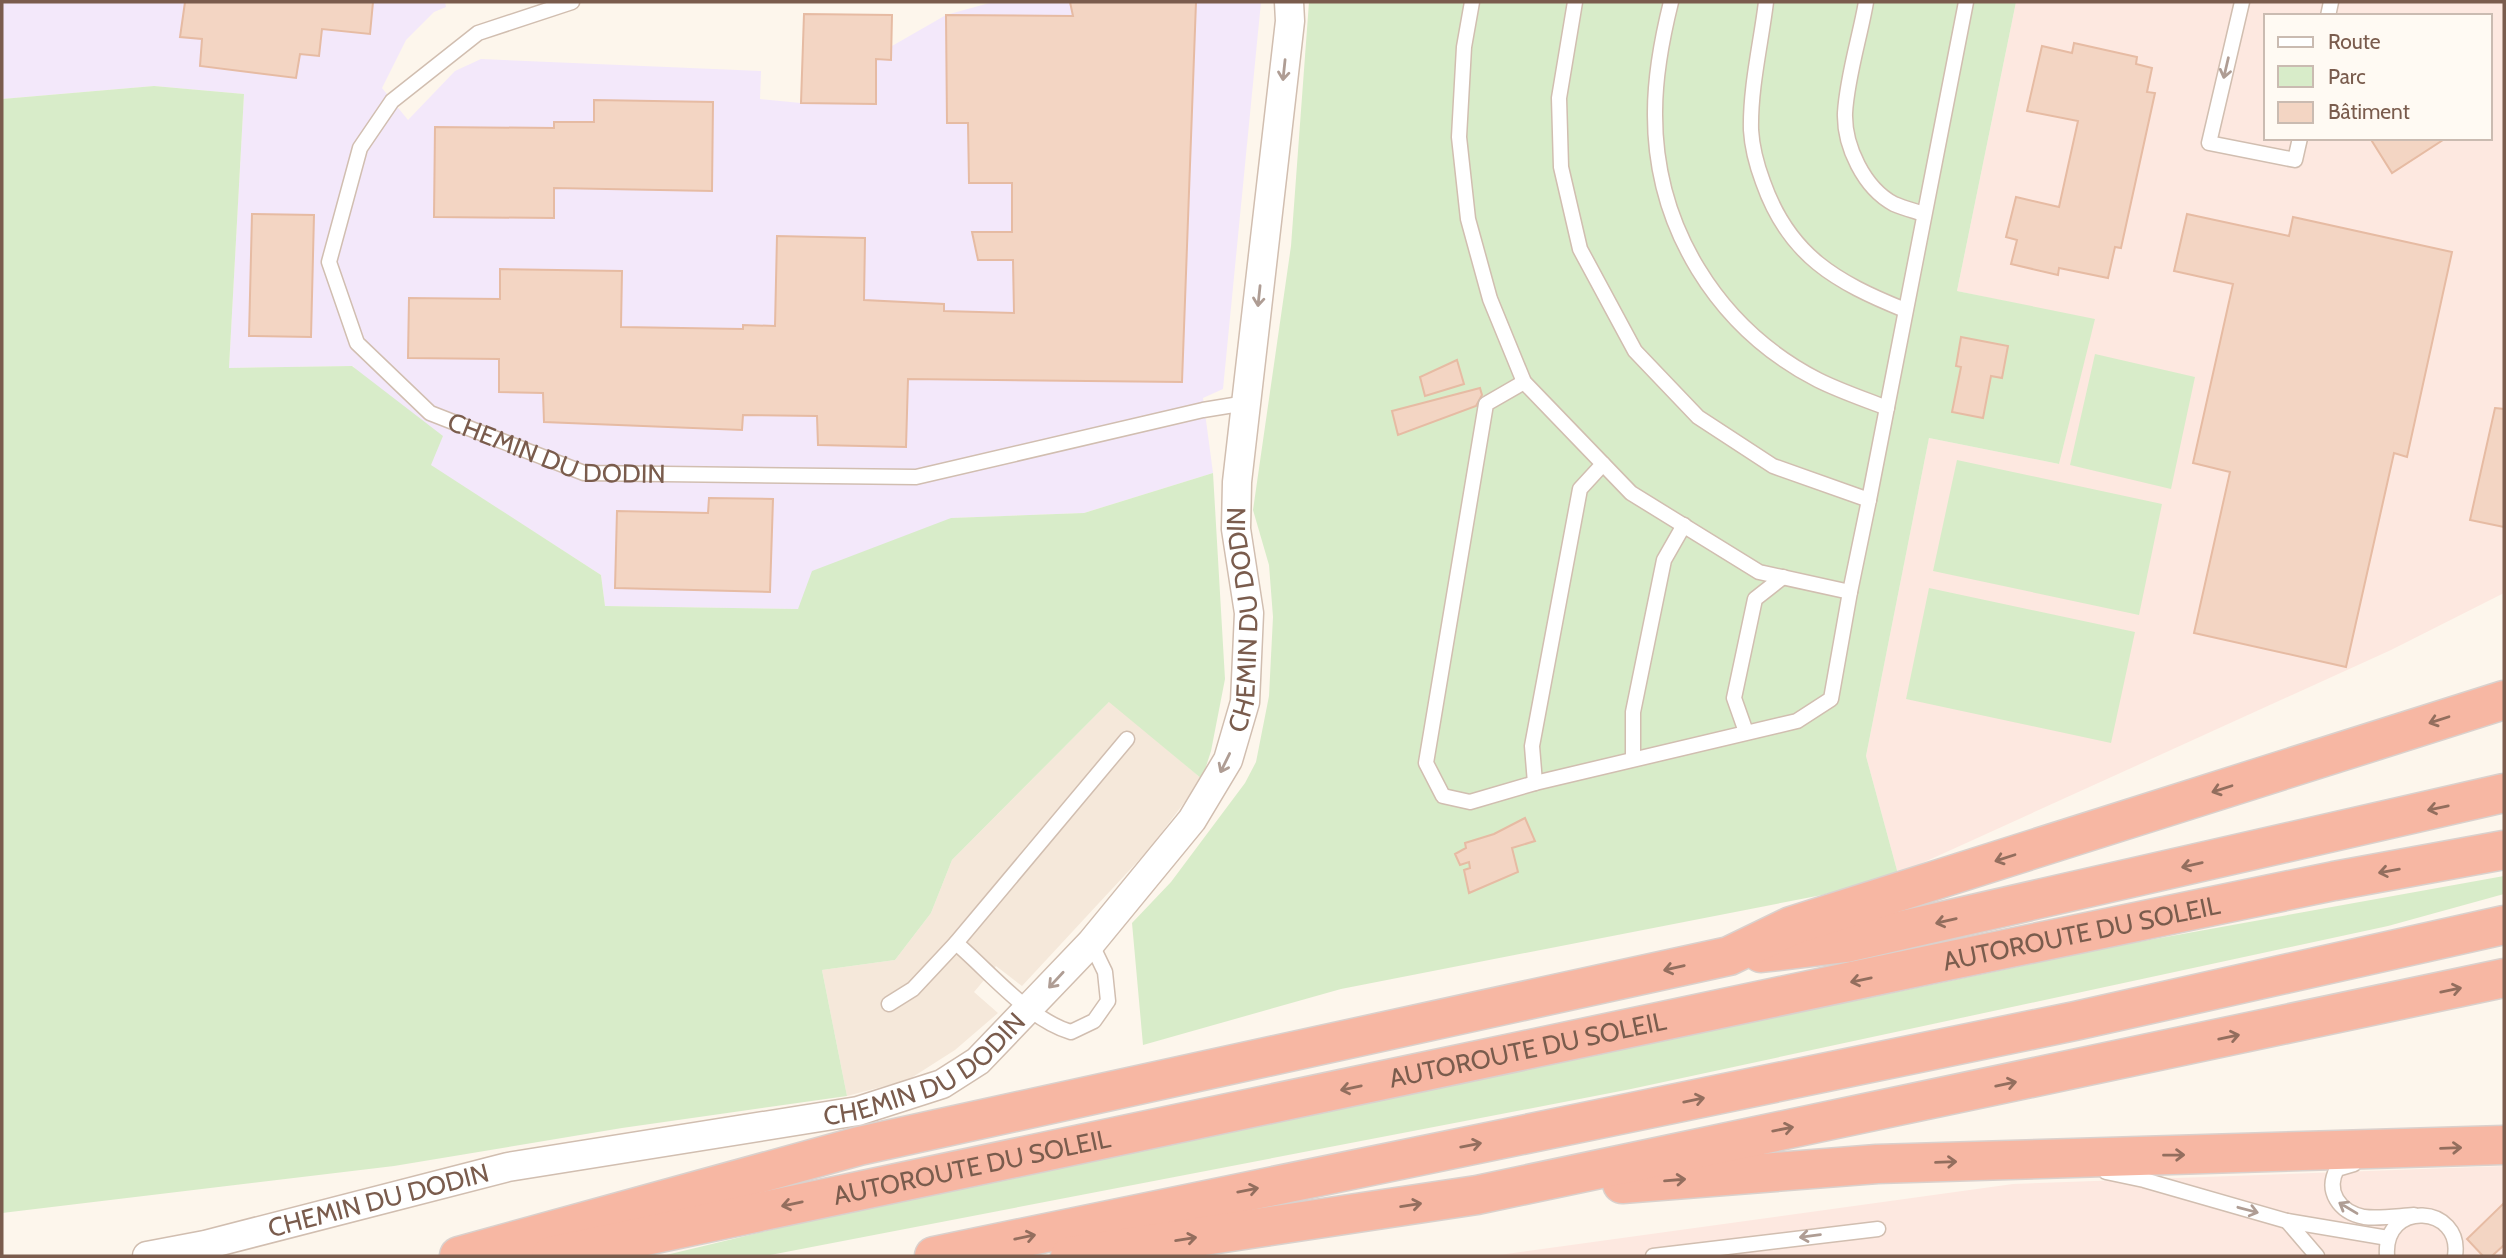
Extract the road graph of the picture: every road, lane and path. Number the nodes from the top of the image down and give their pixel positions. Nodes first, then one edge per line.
1 (572, 2) edge
2 (1289, 2) edge
3 (1472, 2) edge
4 (1575, 2) edge
5 (1671, 2) edge
6 (1766, 2) edge
7 (1867, 2) edge
8 (1966, 2) edge
9 (2242, 2) edge
10 (2300, 140) edge
11 (1924, 215) junction
12 (1905, 310) junction
13 (1524, 382) junction
14 (1247, 403) junction
15 (1887, 408) junction
16 (1603, 464) junction
17 (1869, 500) junction
18 (1684, 525) junction
19 (1783, 577) junction
20 (1850, 592) junction
21 (2504, 700) edge
22 (1746, 732) junction
23 (1127, 739) dead end
24 (1633, 759) junction
25 (1535, 783) junction
26 (2504, 793) edge
27 (2504, 850) edge
28 (2504, 925) edge
29 (956, 943) junction
30 (1091, 943) junction
31 (1729, 956) junction
32 (2504, 978) edge
33 (889, 1004) dead end
34 (1029, 1009) junction
35 (2504, 1145) edge
36 (2397, 1150) junction
37 (2032, 1159) junction
38 (1477, 1195) junction
39 (2414, 1215) junction
40 (2287, 1221) junction
41 (1878, 1229) dead end
42 (2388, 1238) junction
43 (147, 1256) edge
44 (459, 1256) edge
45 (551, 1256) edge
46 (934, 1256) edge
47 (1070, 1256) edge
48 (1653, 1256) edge
49 (2317, 1256) edge
50 (2387, 1256) edge
51 (2455, 1256) edge

1 - 14 lane, CHEMIN DU DODIN
2 -> 14 street, CHEMIN DU DODIN
3 - 13 lane
4 - 17 lane
5 - 15 lane
6 - 12 lane
7 - 11 lane
8 - 11 lane
9 -> 10 lane
11 - 12 lane
12 - 15 lane
13 - 16 lane
13 - 25 lane
14 -> 30 street, CHEMIN DU DODIN
15 - 17 lane
16 - 18 lane
16 - 25 lane
17 - 20 lane
18 - 19 lane
18 - 24 lane
19 - 20 lane
19 - 22 lane
20 - 22 lane
21 -> 31 highway
22 - 24 lane
23 - 29 lane
24 - 25 lane
26 -> 31 highway
27 -> 45 highway, AUTOROUTE DU SOLEIL
46 -> 28 highway
29 - 33 lane
29 - 34 lane
30 -> 34 street, CHEMIN DU DODIN
30 - 34 lane
31 -> 44 highway
38 -> 32 highway
34 - 43 street, CHEMIN DU DODIN
36 -> 35 highway
37 -> 36 highway
39 -> 36 lane
38 -> 37 highway
37 -> 40 lane
47 -> 38 highway
39 - 42 lane
39 - 51 lane
40 - 42 lane
40 - 49 lane
41 -> 48 lane
42 - 50 lane

